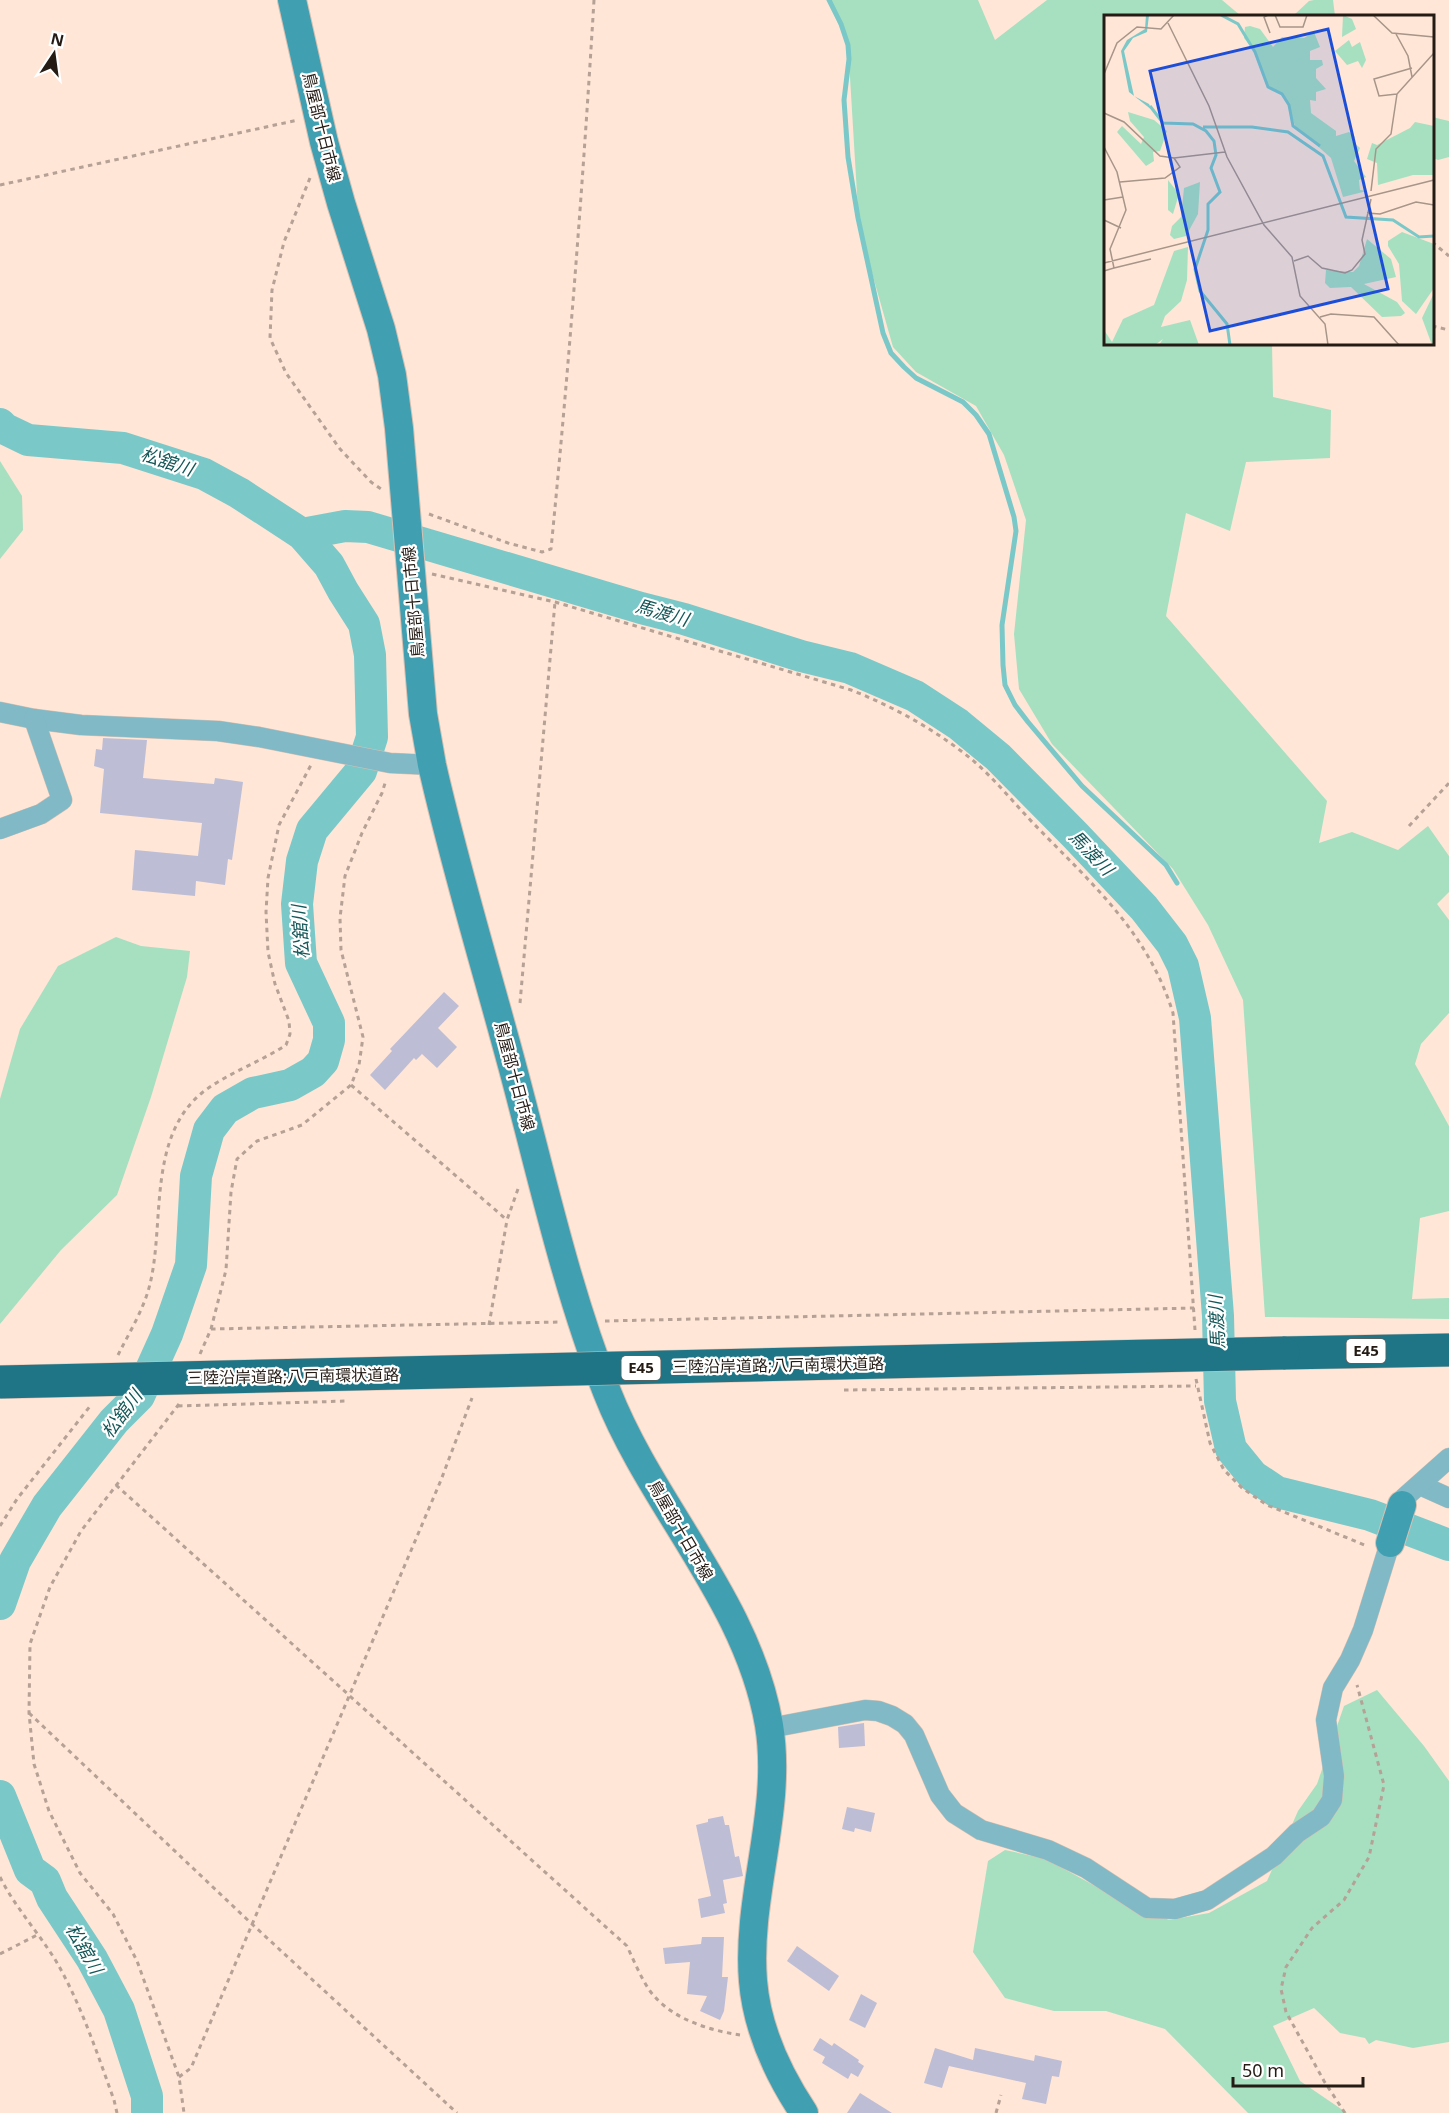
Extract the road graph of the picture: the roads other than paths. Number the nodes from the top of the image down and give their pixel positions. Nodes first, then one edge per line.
1 (292, 0) edge
2 (0, 712) edge
3 (34, 719) junction
4 (432, 765) junction
5 (0, 829) edge
6 (1449, 1350) edge
7 (0, 1382) edge
8 (1449, 1458) edge
9 (1411, 1495) junction
10 (1449, 1497) edge
11 (1388, 1548) joint
12 (770, 1728) junction
13 (804, 2113) edge

1 - 4 main road, 鳥屋部十日市線
2 - 3 street
3 - 4 street
3 - 5 street
4 - 12 main road, 鳥屋部十日市線
6 - 7 highway, 三陸沿岸道路;八戸南環状道路 / E45, bridge
8 - 9 street
9 - 10 street
9 - 11 main road
11 - 12 street
12 - 13 main road, 鳥屋部十日市線

